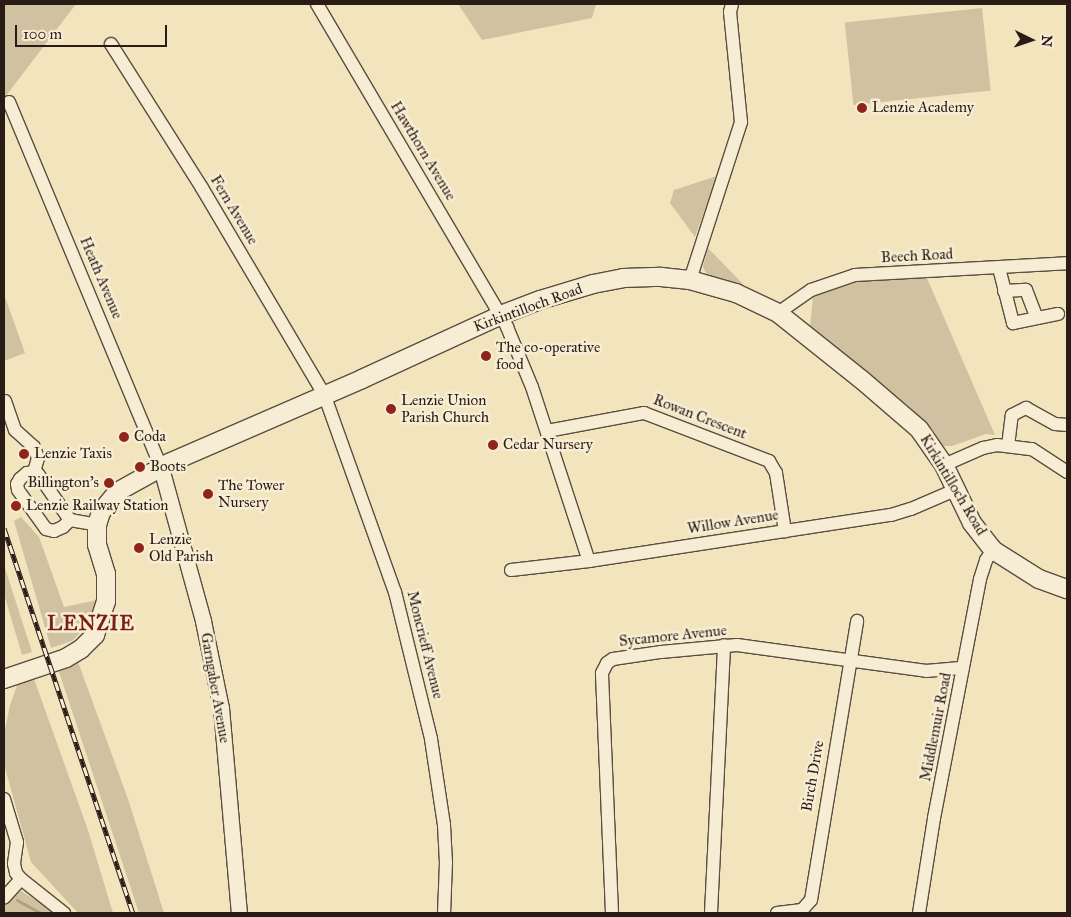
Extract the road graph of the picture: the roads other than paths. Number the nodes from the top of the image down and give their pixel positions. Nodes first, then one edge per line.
1 (317, 4) edge
2 (732, 4) edge
3 (111, 44) dead end
4 (9, 102) dead end
5 (1067, 264) edge
6 (999, 268) junction
7 (690, 280) junction
8 (1004, 291) junction
9 (778, 313) junction
10 (1058, 314) dead end
11 (501, 316) junction
12 (1036, 318) junction
13 (324, 394) junction
14 (6, 401) dead end
15 (1067, 425) edge
16 (547, 431) junction
17 (1008, 446) junction
18 (944, 465) junction
19 (161, 468) junction
20 (34, 472) junction
21 (1067, 472) edge
22 (955, 490) junction
23 (70, 520) junction
24 (97, 524) junction
25 (785, 531) junction
26 (993, 550) junction
27 (589, 561) junction
28 (512, 570) dead end
29 (1067, 589) edge
30 (857, 621) dead end
31 (724, 645) junction
32 (849, 660) junction
33 (963, 668) junction
34 (4, 679) edge
35 (4, 799) edge
36 (21, 879) junction
37 (4, 898) edge
38 (64, 913) edge
39 (239, 913) edge
40 (444, 913) edge
41 (612, 913) edge
42 (711, 913) edge
43 (777, 913) edge
44 (919, 913) edge

1 - 11 street, Hawthorn Avenue
2 - 7 street
3 - 13 street, Fern Avenue
4 - 19 street, Heath Avenue
5 - 6 street, Beech Road
6 - 8 street
6 - 9 street, Beech Road
7 - 9 main road, Kirkintilloch Road
7 - 11 main road, Kirkintilloch Road
8 - 12 street
8 - 12 street
9 - 18 main road, Kirkintilloch Road
10 - 12 street
11 - 13 main road, Kirkintilloch Road
11 - 16 street, Hawthorn Avenue
13 - 19 main road, Kirkintilloch Road
13 - 40 street, Moncrieff Avenue
14 - 20 street
15 - 17 street
16 - 25 street, Rowan Crescent
16 - 27 street, Hawthorn Avenue
17 - 18 street
17 - 21 street
18 - 22 main road, Kirkintilloch Road
19 - 24 main road, Kirkintilloch Road
19 - 39 street, Garngaber Avenue
20 - 23 street
20 - 23 street
22 - 25 street, Willow Avenue
22 - 26 main road, Kirkintilloch Road
23 - 24 street
24 - 34 main road
25 - 27 street, Willow Avenue
26 - 29 main road, Kirkintilloch Road
26 - 33 street, Middlemuir Road
27 - 28 street, Willow Avenue
30 - 32 street, Birch Drive
31 - 32 street, Sycamore Avenue
31 - 41 street, Sycamore Avenue
31 - 42 street
32 - 33 street, Sycamore Avenue
32 - 43 street, Birch Drive
33 - 44 street, Middlemuir Road
35 - 36 street
36 - 37 street
36 - 38 street

